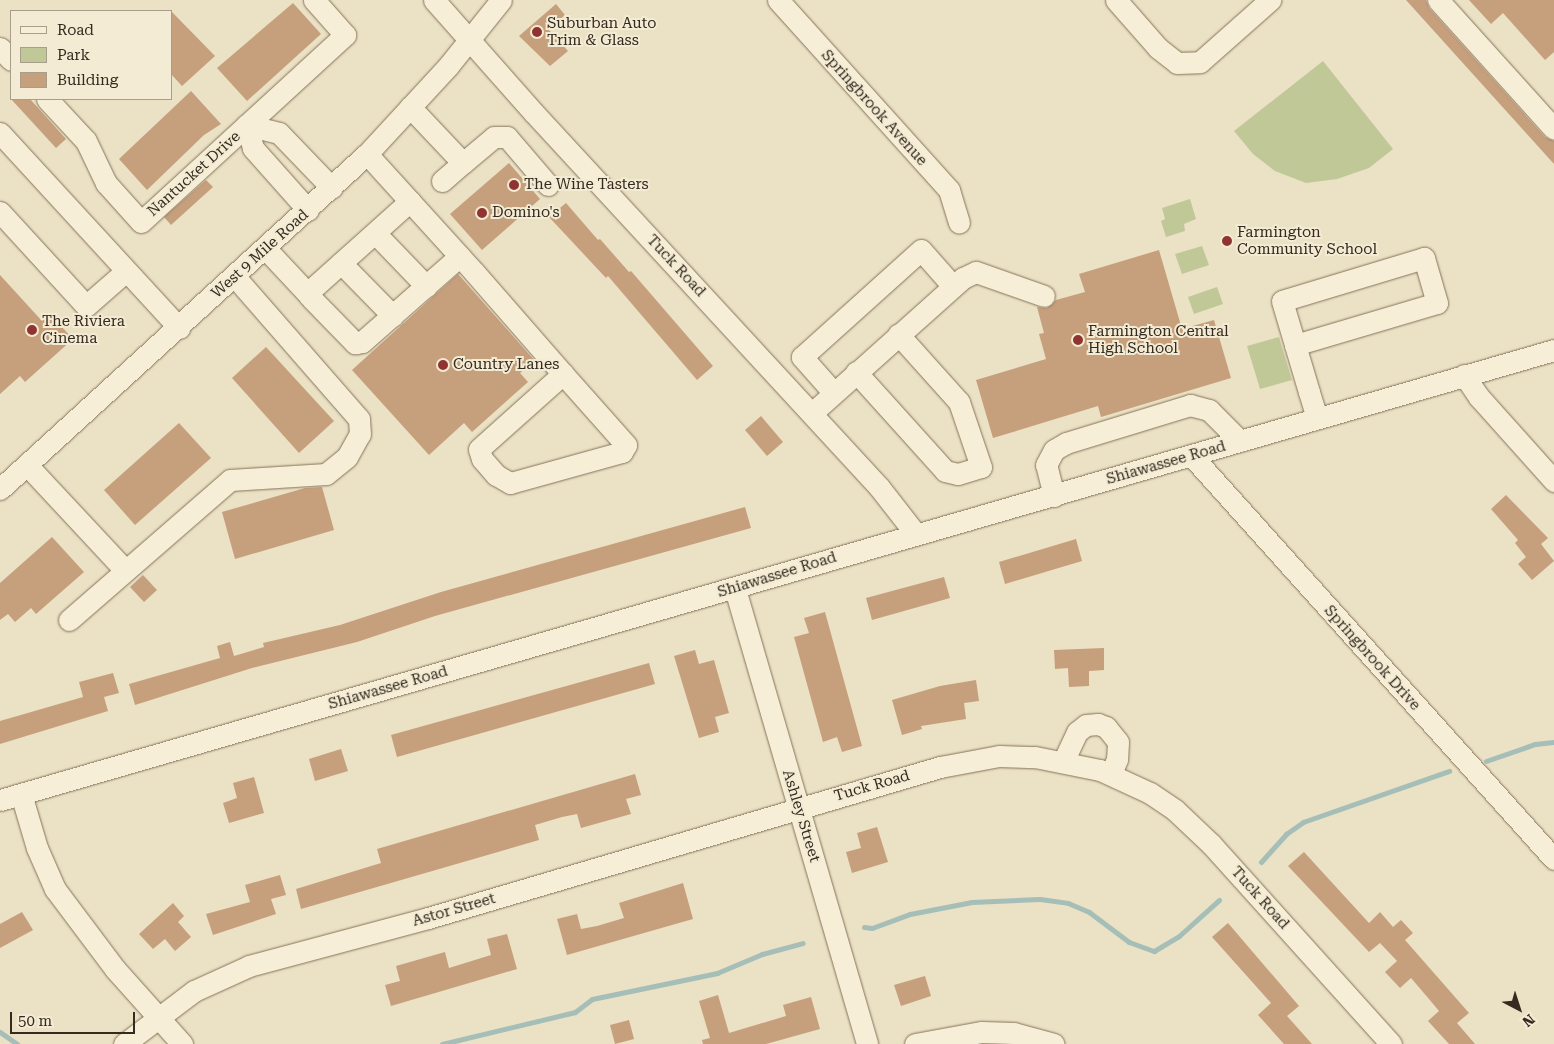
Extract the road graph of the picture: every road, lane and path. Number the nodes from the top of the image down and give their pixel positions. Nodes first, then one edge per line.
1 (314, 0) edge
2 (434, 0) edge
3 (501, 0) edge
4 (778, 0) edge
5 (1116, 0) edge
6 (1270, 0) edge
7 (1438, 0) edge
8 (470, 39) junction
9 (0, 48) edge
10 (10, 59) edge
11 (48, 100) edge
12 (410, 107) junction
13 (247, 125) junction
14 (1554, 129) edge
15 (0, 134) edge
16 (367, 154) junction
17 (463, 163) junction
18 (442, 181) dead end
19 (548, 185) dead end
20 (332, 188) junction
21 (410, 200) junction
22 (308, 210) junction
23 (0, 212) edge
24 (959, 222) dead end
25 (376, 233) junction
26 (265, 248) junction
27 (460, 256) junction
28 (341, 263) junction
29 (126, 271) junction
30 (235, 277) junction
31 (952, 285) junction
32 (426, 286) junction
33 (309, 295) junction
34 (1044, 296) dead end
35 (393, 316) junction
36 (179, 328) junction
37 (898, 334) junction
38 (1295, 346) junction
39 (1554, 350) edge
40 (856, 372) junction
41 (564, 374) junction
42 (1464, 375) junction
43 (833, 392) junction
44 (812, 413) junction
45 (1317, 418) junction
46 (1240, 441) junction
47 (1191, 455) junction
48 (27, 465) junction
49 (1554, 481) edge
50 (0, 489) edge
51 (1054, 496) junction
52 (915, 533) junction
53 (125, 570) junction
54 (735, 589) junction
55 (69, 620) dead end
56 (1063, 762) junction
57 (1111, 774) junction
58 (21, 794) junction
59 (0, 800) edge
60 (800, 807) junction
61 (1554, 859) edge
62 (158, 1016) junction
63 (124, 1044) edge
64 (182, 1044) edge
65 (867, 1044) edge
66 (915, 1044) edge
67 (1054, 1044) edge
68 (1390, 1044) edge

1 - 13 street, Nantucket Drive
2 - 8 street, Tuck Road
3 - 8 street, West 9 Mile Road
4 - 24 street, Springbrook Avenue
5 - 6 street
7 - 14 street
8 - 12 street, West 9 Mile Road
8 - 44 street, Tuck Road
9 - 10 street
11 - 13 street, Nantucket Drive
12 - 16 street, West 9 Mile Road
12 - 17 street
13 - 20 street, Nantucket Drive
13 - 22 street, Nantucket Drive
15 - 29 street
16 - 20 street, West 9 Mile Road
16 - 21 street
17 - 18 street
17 - 19 street
20 - 22 street, West 9 Mile Road
21 - 25 street
21 - 27 street
22 - 26 street, West 9 Mile Road
23 - 29 street
25 - 28 street
25 - 32 street
26 - 30 street, West 9 Mile Road
26 - 33 street
27 - 32 street
27 - 41 street
28 - 33 street
28 - 35 street
29 - 36 street
30 - 36 street, West 9 Mile Road
30 - 53 street
31 - 34 street
31 - 37 street
31 - 43 street
32 - 35 street
33 - 35 street
36 - 48 street, West 9 Mile Road
37 - 40 street
37 - 40 street
38 - 38 street
38 - 45 street
39 - 42 street, Shiawassee Road
40 - 43 street
41 - 41 street
42 - 45 street, Shiawassee Road
42 - 49 street
43 - 44 street
44 - 52 street, Tuck Road
45 - 46 street, Shiawassee Road
46 - 47 street, Shiawassee Road
46 - 51 street
47 - 51 street, Shiawassee Road
47 - 61 street, Springbrook Drive
48 - 50 street, West 9 Mile Road
48 - 53 street
51 - 52 street, Shiawassee Road
52 - 54 street, Shiawassee Road
53 - 55 street
54 - 58 street, Shiawassee Road
54 - 60 street, Ashley Street
56 - 57 street, Tuck Road
56 - 57 street
56 - 60 street, Tuck Road
57 - 68 street, Tuck Road
58 - 59 street, Shiawassee Road
58 - 62 street
60 - 62 street, Astor Street
60 - 65 street, Ashley Street
62 - 63 street, Astor Street
62 - 64 street
66 - 67 street

